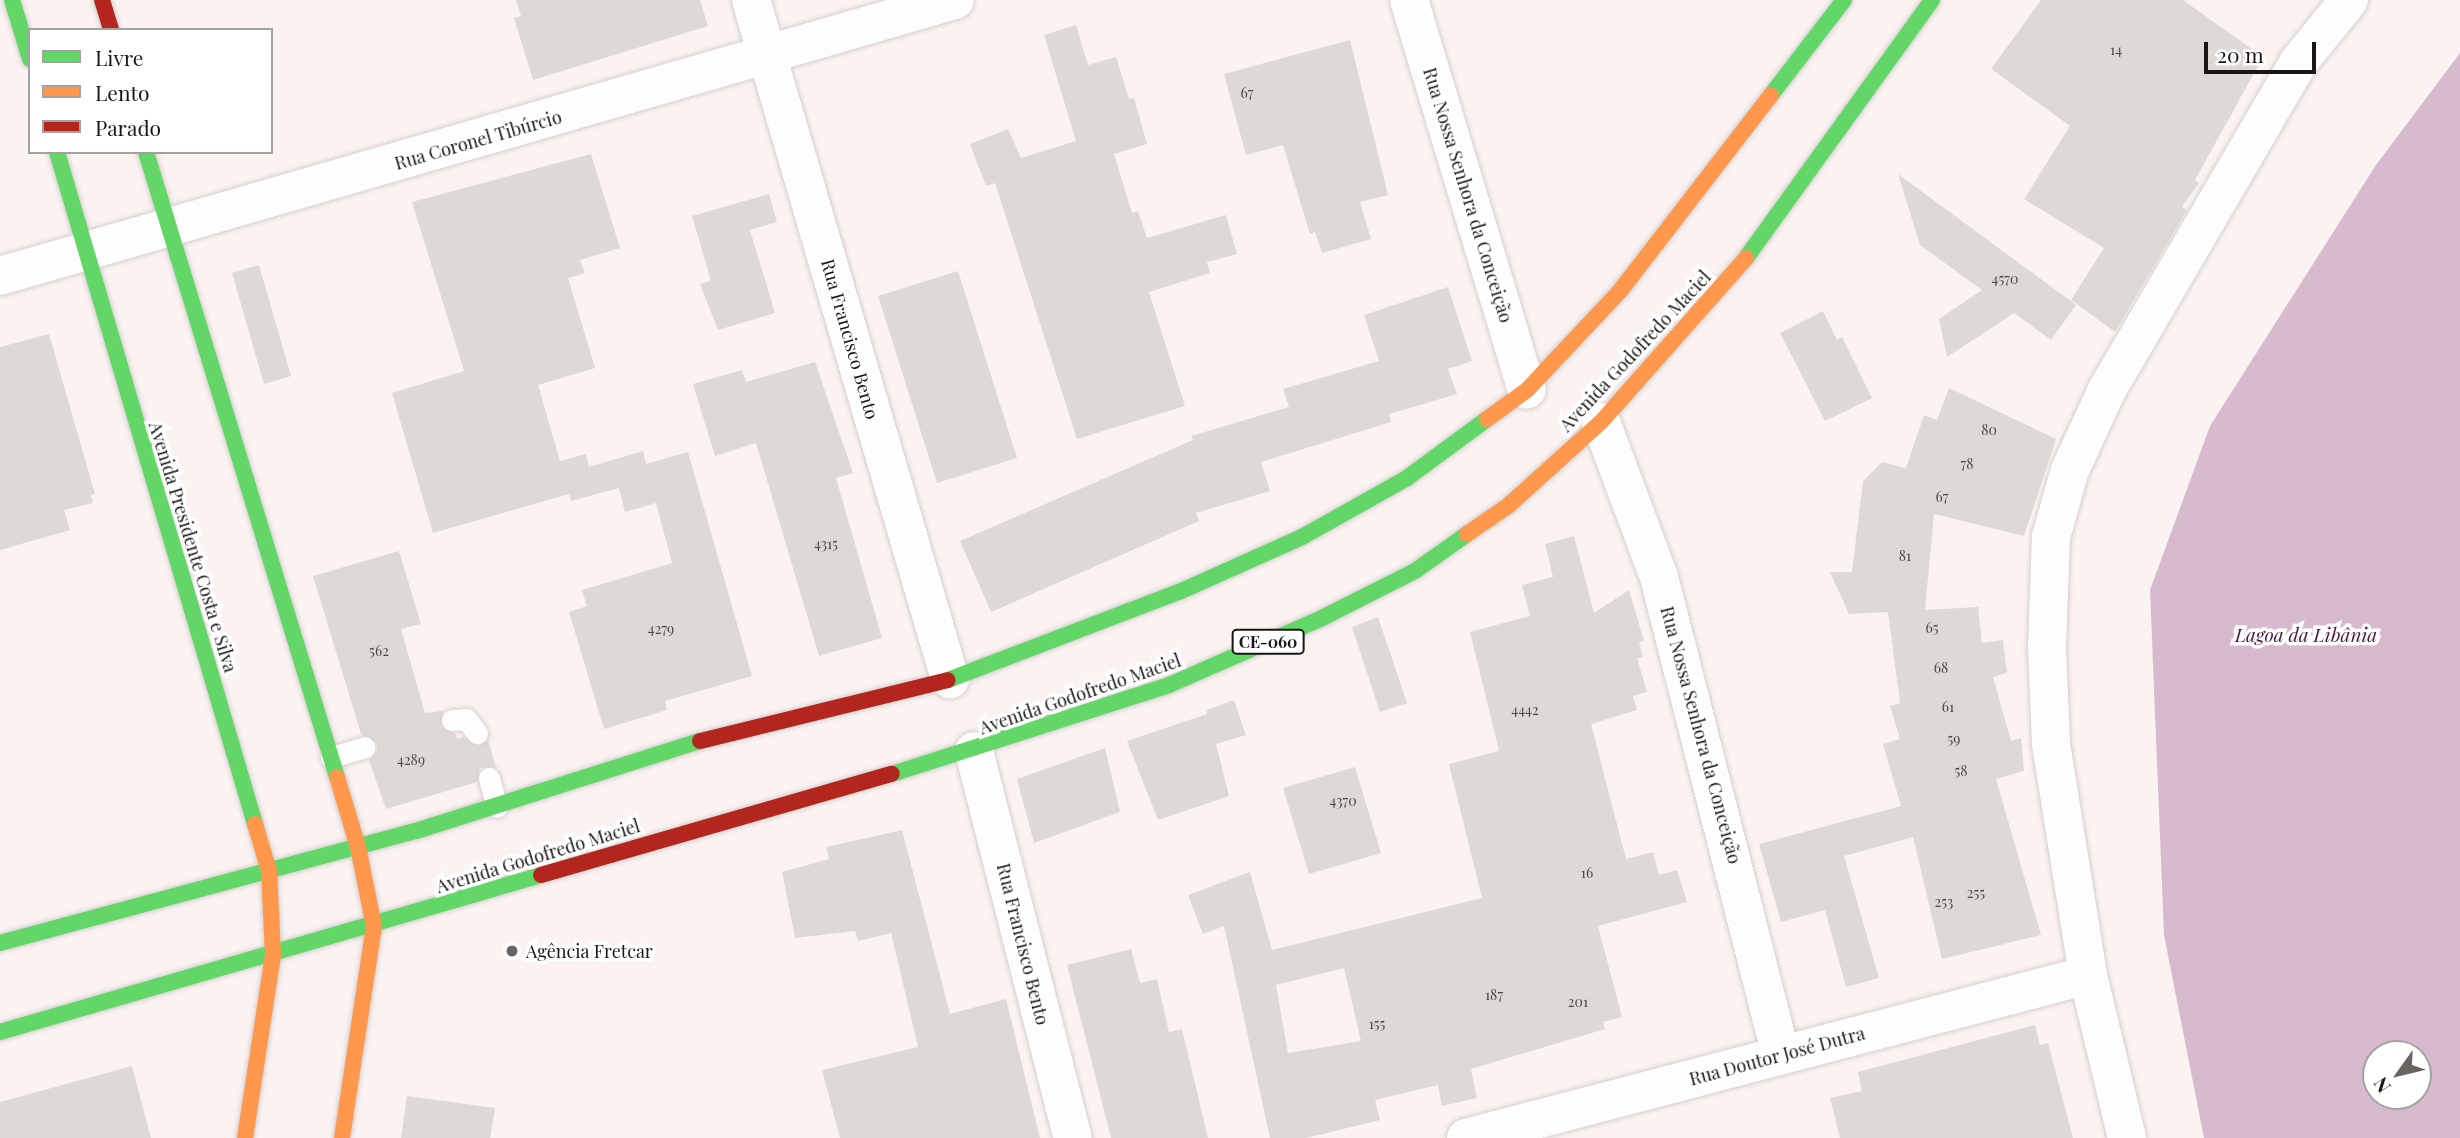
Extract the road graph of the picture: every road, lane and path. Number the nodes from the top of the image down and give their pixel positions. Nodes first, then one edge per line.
1 (12, 0) edge
2 (102, 0) edge
3 (751, 0) edge
4 (955, 0) edge
5 (1409, 0) edge
6 (1844, 0) edge
7 (1931, 0) edge
8 (2349, 0) edge
9 (109, 28) edge
10 (28, 52) edge
11 (767, 58) junction
12 (58, 154) edge
13 (147, 154) edge
14 (169, 228) junction
15 (86, 252) junction
16 (0, 276) edge
17 (1527, 390) junction
18 (1601, 422) junction
19 (950, 678) junction
20 (452, 720) dead end
21 (477, 733) dead end
22 (365, 747) dead end
23 (974, 751) junction
24 (331, 757) junction
25 (489, 779) dead end
26 (497, 807) junction
27 (358, 847) junction
28 (269, 871) junction
29 (374, 926) junction
30 (0, 943) edge
31 (273, 955) junction
32 (2088, 975) junction
33 (0, 1032) edge
34 (1781, 1055) junction
35 (245, 1138) edge
36 (342, 1138) edge
37 (1073, 1138) edge
38 (1466, 1138) edge
39 (2127, 1138) edge

1 - 10 main road
2 - 9 main road
3 - 11 street, Rua Francisco Bento
4 - 11 street, Rua Coronel Tibúrcio
5 - 17 street, Rua Nossa Senhora da Conceição
6 - 17 main road
7 - 18 main road, Avenida Godofredo Maciel / CE-060
8 - 32 street
11 - 14 street, Rua Coronel Tibúrcio
11 - 19 street, Rua Francisco Bento
12 - 15 main road, Avenida Presidente Costa e Silva
13 - 14 main road
14 - 15 street, Rua Coronel Tibúrcio
14 - 24 main road
15 - 16 street, Rua Coronel Tibúrcio
15 - 28 main road, Avenida Presidente Costa e Silva
17 - 19 main road
18 - 23 main road, Avenida Godofredo Maciel / CE-060
18 - 34 street, Rua Nossa Senhora da Conceição
19 - 26 main road
20 - 21 lane
22 - 24 lane
23 - 29 main road, Avenida Godofredo Maciel / CE-060
23 - 37 street, Rua Francisco Bento
24 - 27 main road
25 - 26 lane
26 - 27 main road
27 - 28 main road
27 - 29 main road
28 - 30 main road
28 - 31 main road, Avenida Presidente Costa e Silva
29 - 31 main road, Avenida Godofredo Maciel
29 - 36 main road
31 - 33 main road, Avenida Godofredo Maciel
31 - 35 main road, Avenida Presidente Costa e Silva
32 - 34 street, Rua Doutor José Dutra
32 - 39 street
34 - 38 street, Rua Doutor José Dutra

